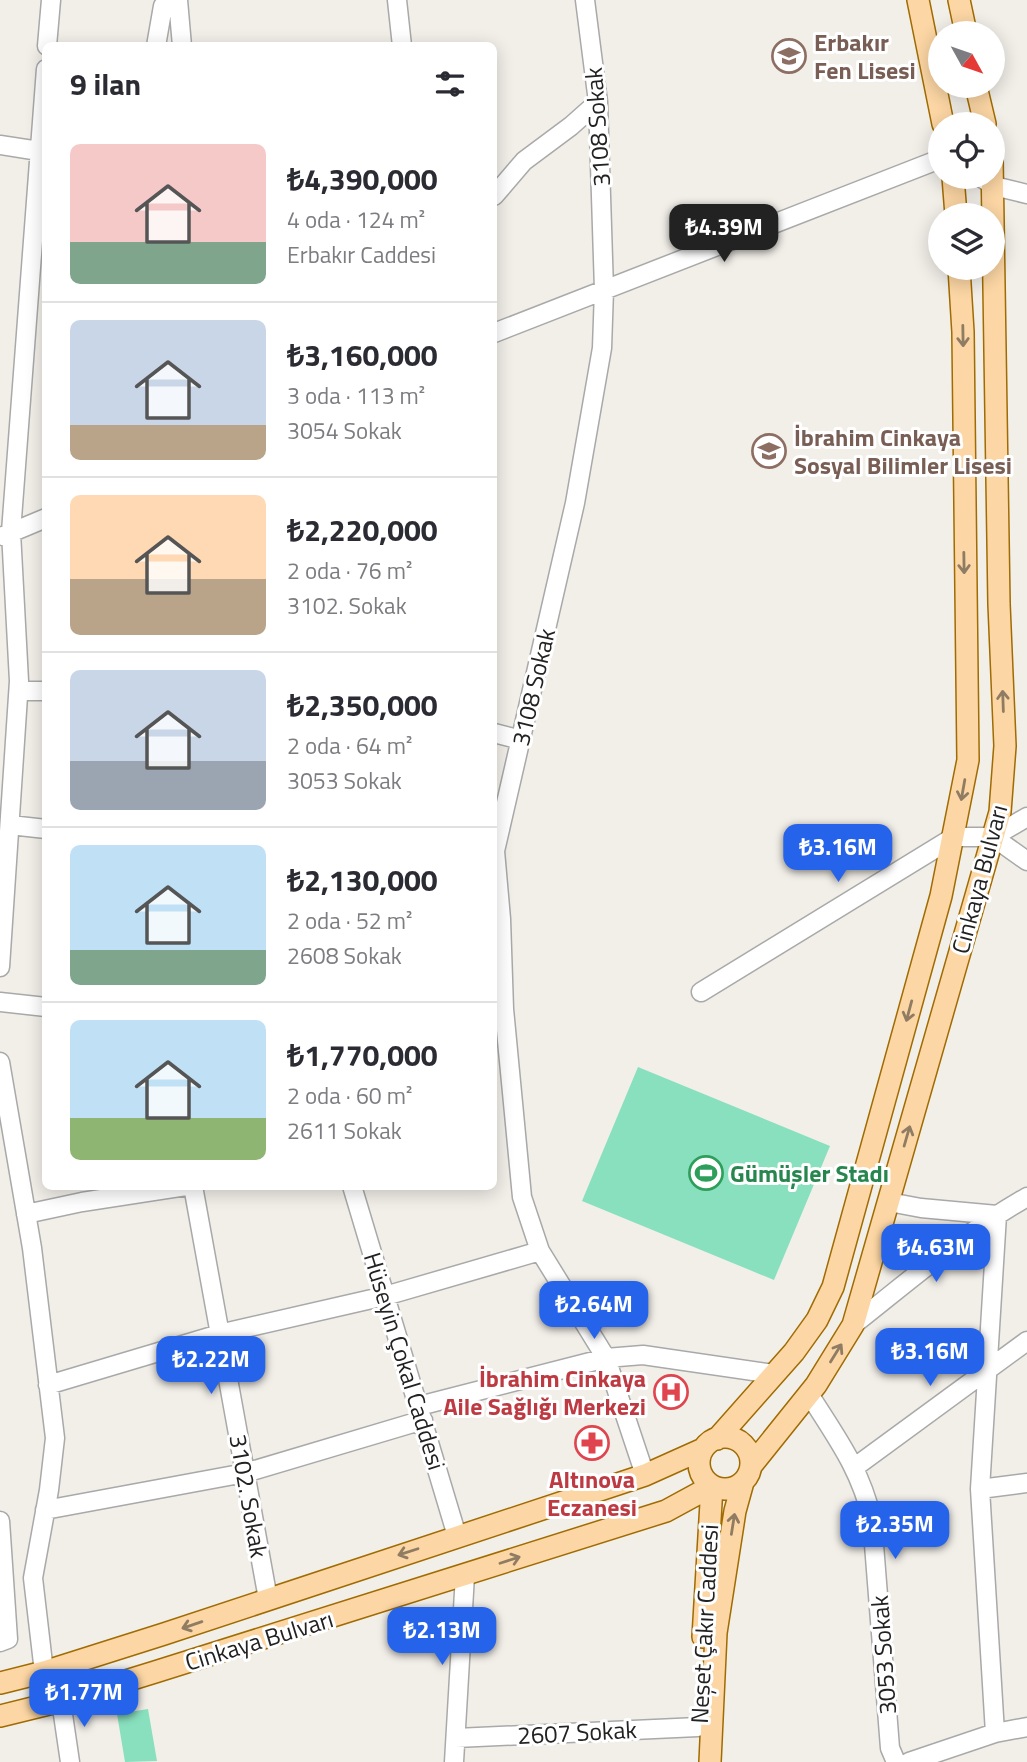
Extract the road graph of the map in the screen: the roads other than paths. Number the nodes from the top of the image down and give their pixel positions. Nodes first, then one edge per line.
1 (51, 0) edge
2 (168, 0) edge
3 (178, 0) edge
4 (397, 0) edge
5 (586, 0) edge
6 (918, 0) edge
7 (959, 0) edge
8 (963, 21) edge
9 (47, 42) edge
10 (157, 42) edge
11 (181, 42) edge
12 (402, 42) edge
13 (598, 102) junction
14 (941, 112) edge
15 (42, 142) edge
16 (0, 145) edge
17 (41, 160) edge
18 (928, 164) edge
19 (1005, 187) edge
20 (987, 189) edge
21 (497, 192) edge
22 (1027, 194) edge
23 (960, 280) edge
24 (604, 290) junction
25 (37, 305) edge
26 (497, 332) edge
27 (42, 520) edge
28 (6, 535) edge
29 (19, 691) junction
30 (42, 691) edge
31 (497, 734) edge
32 (521, 740) junction
33 (1027, 817) edge
34 (10, 825) junction
35 (42, 829) edge
36 (954, 837) junction
37 (993, 837) junction
38 (497, 842) edge
39 (1027, 861) edge
40 (497, 873) edge
41 (0, 967) edge
42 (701, 992) dead end
43 (0, 1002) edge
44 (42, 1007) edge
45 (499, 1010) edge
46 (0, 1062) edge
47 (160, 1190) edge
48 (194, 1190) edge
49 (353, 1190) edge
50 (1027, 1197) edge
51 (889, 1202) junction
52 (26, 1213) junction
53 (997, 1215) junction
54 (540, 1251) junction
55 (385, 1296) junction
56 (853, 1325) junction
57 (219, 1334) junction
58 (1027, 1341) edge
59 (606, 1358) junction
60 (986, 1371) junction
61 (774, 1374) junction
62 (48, 1385) junction
63 (809, 1394) junction
64 (421, 1413) junction
65 (710, 1444) junction
66 (855, 1467) junction
67 (245, 1473) junction
68 (747, 1474) junction
69 (645, 1475) junction
70 (1027, 1483) edge
71 (712, 1486) junction
72 (980, 1489) junction
73 (45, 1510) junction
74 (0, 1521) edge
75 (457, 1536) junction
76 (465, 1574) junction
77 (268, 1599) junction
78 (0, 1642) edge
79 (44, 1672) junction
80 (0, 1682) edge
81 (61, 1702) junction
82 (0, 1716) edge
83 (698, 1727) junction
84 (1027, 1727) edge
85 (995, 1733) junction
86 (456, 1738) junction
87 (70, 1762) edge
88 (454, 1762) edge
89 (696, 1762) edge
90 (710, 1762) edge
91 (896, 1762) edge
92 (909, 1762) edge

1 - 9 street
2 - 10 street
3 - 11 street
4 - 12 street
5 - 13 street, 3108 Sokak
6 - 14 main road
7 - 8 main road
13 - 21 street
13 - 24 street, 3108 Sokak
15 - 17 street
16 - 17 street
17 - 25 street
18 - 24 street
19 - 22 street
37 -> 20 main road, Cinkaya Bulvarı
23 -> 36 main road, Cinkaya Bulvarı
24 - 26 street
24 - 32 street, 3108 Sokak
25 - 28 street
27 - 28 street
28 - 29 street
29 - 30 street
29 - 34 street
31 - 32 street
32 - 38 street, 3108 Sokak
33 - 37 street
34 - 35 street
34 - 41 street
36 - 37 street
36 - 42 street
36 -> 61 main road, Cinkaya Bulvarı
37 - 39 street
51 -> 37 main road, Cinkaya Bulvarı
40 - 45 street, 3108 Sokak
43 - 44 street
45 - 54 street, 3108 Sokak
46 - 52 street
47 - 52 street
48 - 57 street, 3102. Sokak
49 - 55 street, Hüseyin Çokal Caddesi
50 - 53 street
51 - 53 street
51 - 56 main road, Cinkaya Bulvarı
52 - 62 street
53 - 56 street
53 - 60 street
54 - 55 street
54 - 59 street, 3108 Sokak
55 - 57 street
55 - 64 street, Hüseyin Çokal Caddesi
63 -> 56 main road, Cinkaya Bulvarı
57 - 62 street
57 - 67 street, 3102. Sokak
58 - 60 street
59 - 61 street
59 - 64 street
59 - 69 street, 3108 Sokak
60 - 66 street
60 - 72 street
61 - 65 main road, Cinkaya Bulvarı
62 - 73 street
63 - 66 street, 3053 Sokak
63 - 68 main road, Cinkaya Bulvarı
64 - 67 street
64 - 75 street, Hüseyin Çokal Caddesi
65 - 68 main road
65 - 69 main road, Cinkaya Bulvarı
65 - 71 main road
66 - 91 street, 3053 Sokak
67 - 73 street
67 - 77 street, 3102. Sokak
68 - 71 main road
90 -> 68 main road, Neşet Çakır Caddesi
69 - 75 main road, Cinkaya Bulvarı
70 - 72 street
76 -> 71 main road, Cinkaya Bulvarı
71 - 83 main road, Neşet Çakır Caddesi
72 - 85 street
73 - 79 street
74 - 78 street
75 -> 77 main road, Cinkaya Bulvarı
76 - 81 main road, Cinkaya Bulvarı
76 - 86 street
77 -> 79 main road, Cinkaya Bulvarı
79 - 80 main road, Cinkaya Bulvarı
79 - 81 street
81 - 82 main road, Cinkaya Bulvarı
81 - 87 street
83 - 86 street, 2607 Sokak
83 - 89 main road, Neşet Çakır Caddesi
84 - 85 street
85 - 92 street
86 - 88 street

